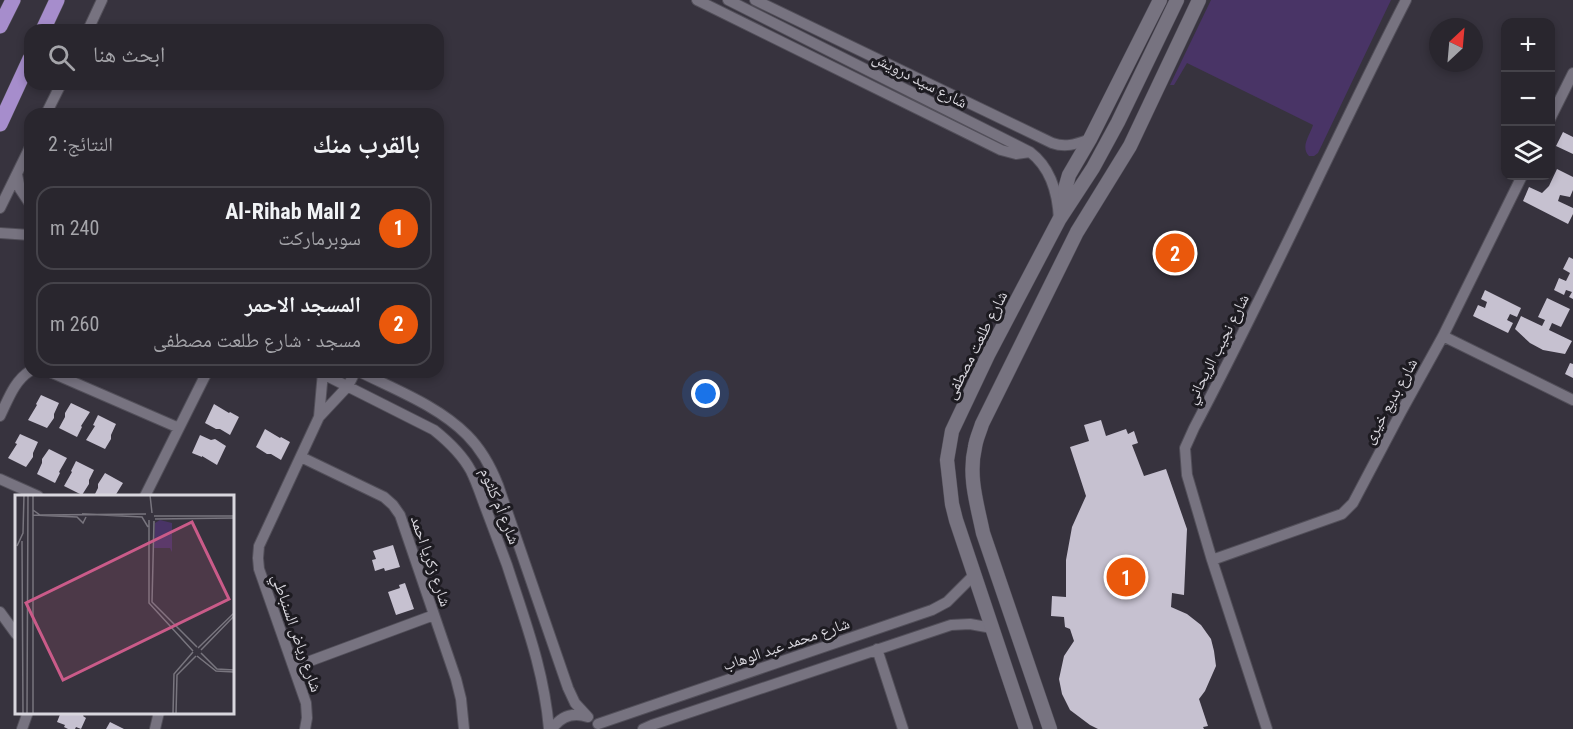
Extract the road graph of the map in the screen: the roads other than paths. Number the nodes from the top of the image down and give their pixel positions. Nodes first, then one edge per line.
1 (13, 0) edge
2 (57, 0) edge
3 (102, 0) edge
4 (697, 0) edge
5 (728, 0) edge
6 (755, 0) edge
7 (1160, 0) edge
8 (1177, 0) edge
9 (1200, 0) edge
10 (1406, 0) edge
11 (713, 4) edge
12 (46, 24) edge
13 (91, 24) edge
14 (0, 26) edge
15 (24, 72) edge
16 (1573, 73) edge
17 (58, 90) edge
18 (49, 108) edge
19 (1555, 111) edge
20 (0, 124) edge
21 (1090, 139) junction
22 (1030, 152) junction
23 (24, 159) edge
24 (17, 174) junction
25 (1520, 180) edge
26 (24, 195) edge
27 (0, 208) edge
28 (1062, 215) junction
29 (0, 233) edge
30 (24, 235) edge
31 (1443, 336) junction
32 (986, 359) junction
33 (1008, 369) junction
34 (24, 376) edge
35 (64, 378) edge
36 (204, 378) edge
37 (321, 378) edge
38 (333, 378) edge
39 (352, 378) edge
40 (371, 378) edge
41 (348, 386) junction
42 (1573, 400) edge
43 (0, 416) edge
44 (319, 417) junction
45 (179, 428) junction
46 (301, 457) junction
47 (0, 479) edge
48 (36, 495) edge
49 (146, 495) edge
50 (1212, 560) junction
51 (974, 575) junction
52 (0, 612) edge
53 (434, 615) junction
54 (992, 628) junction
55 (15, 633) edge
56 (877, 649) junction
57 (294, 667) junction
58 (27, 714) edge
59 (159, 714) edge
60 (587, 716) junction
61 (600, 727) edge
62 (22, 729) edge
63 (155, 729) edge
64 (305, 729) edge
65 (464, 729) edge
66 (551, 729) edge
67 (643, 729) edge
68 (903, 729) edge
69 (1026, 729) edge
70 (1050, 729) edge
71 (1267, 729) edge

1 - 14 main road
2 - 12 main road
3 - 13 street
4 - 11 street
5 - 22 street, شارع سيد درويش
6 - 21 street, شارع سيد درويش
7 - 21 street
8 - 28 street, شارع طلعت مصطفى
9 - 33 street
10 - 50 street, شارع نجيب الريحاني
11 - 22 street
15 - 20 main road
16 - 19 street
17 - 18 street
21 - 28 street
22 - 28 street, شارع سيد درويش
23 - 24 street
24 - 26 street
24 - 27 street
25 - 31 street, شارع بديع خيرى
28 - 32 street, شارع طلعت مصطفى
29 - 30 street
31 - 42 street
31 - 50 street, شارع بديع خيرى
32 - 33 street
32 - 51 street, شارع طلعت مصطفى
33 - 70 street
34 - 43 street
35 - 45 street
36 - 45 street
37 - 44 street, شارع رياض السنباطي
38 - 41 street, شارع أم كلثوم
39 - 41 street, شارع رياض السنباطي
40 - 60 street, شارع أم كلثوم
41 - 44 street, شارع رياض السنباطي
41 - 66 street, شارع أم كلثوم
44 - 46 street, شارع رياض السنباطي
45 - 49 street
46 - 53 street, شارع زكريا احمد
46 - 57 street, شارع رياض السنباطي
47 - 48 street
50 - 71 street, شارع نجيب الريحاني
51 - 54 street, شارع طلعت مصطفى
51 - 61 street, شارع محمد عبد الوهاب
52 - 55 street
53 - 57 street
53 - 65 street, شارع زكريا احمد
54 - 56 street, شارع محمد عبد الوهاب
54 - 69 street, شارع طلعت مصطفى
56 - 67 street, شارع محمد عبد الوهاب
56 - 68 street
57 - 64 street, شارع رياض السنباطي
58 - 62 street
59 - 63 street
60 - 61 street, شارع أم كلثوم
60 - 66 street

